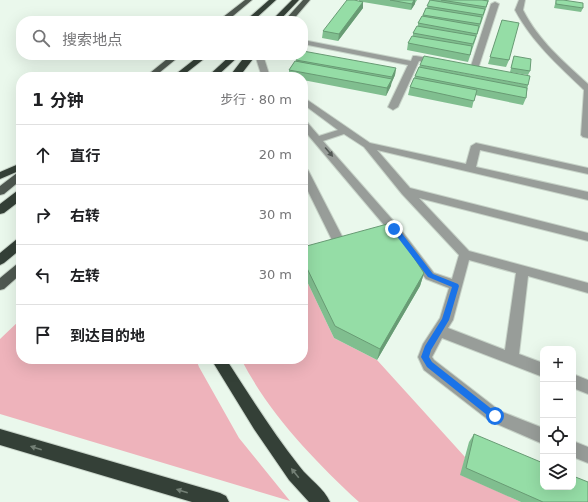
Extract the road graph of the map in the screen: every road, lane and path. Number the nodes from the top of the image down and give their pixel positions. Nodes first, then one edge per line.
1 (249, 0) edge
2 (273, 0) edge
3 (296, 0) edge
4 (307, 0) edge
5 (522, 0) edge
6 (495, 4) dead end
7 (228, 16) edge
8 (255, 16) edge
9 (281, 16) edge
10 (293, 16) edge
11 (308, 43) edge
12 (171, 60) edge
13 (198, 60) edge
14 (230, 60) edge
15 (247, 60) edge
16 (249, 60) edge
17 (261, 60) edge
18 (414, 64) junction
19 (445, 64) edge
20 (474, 69) edge
21 (155, 72) edge
22 (183, 72) edge
23 (217, 72) edge
24 (237, 72) edge
25 (238, 72) edge
26 (264, 72) edge
27 (588, 89) edge
28 (308, 104) edge
29 (393, 107) dead end
30 (308, 128) edge
31 (345, 131) junction
32 (588, 135) edge
33 (318, 139) junction
34 (366, 145) junction
35 (16, 168) edge
36 (470, 169) junction
37 (588, 171) edge
38 (0, 176) edge
39 (16, 179) edge
40 (308, 180) edge
41 (0, 191) edge
42 (406, 191) junction
43 (588, 196) edge
44 (16, 198) edge
45 (0, 210) edge
46 (588, 237) edge
47 (339, 242) edge
48 (16, 246) edge
49 (466, 254) junction
50 (0, 260) edge
51 (523, 270) junction
52 (16, 271) edge
53 (0, 285) edge
54 (456, 286) junction
55 (588, 288) edge
56 (439, 330) junction
57 (511, 358) junction
58 (221, 364) edge
59 (540, 369) edge
60 (576, 382) edge
61 (588, 387) edge
62 (540, 435) edge
63 (0, 437) edge
64 (576, 450) edge
65 (588, 455) edge
66 (220, 502) edge
67 (321, 502) edge

1 - 7 main road
2 - 8 highway
3 - 9 highway
4 - 10 main road
5 - 27 lane
6 - 20 lane
11 - 18 lane
12 - 21 main road
13 - 22 highway
14 - 23 highway
15 - 24 highway, bridge
16 - 25 main road
17 - 26 lane
18 - 19 lane
18 - 29 lane
27 - 32 lane
28 - 31 lane
30 - 33 lane
31 - 33 lane
31 - 34 lane
33 -> 54 lane
34 - 36 lane
34 - 42 lane
35 - 38 highway
36 - 37 lane
36 - 43 lane
39 - 41 main road
40 - 47 lane
42 - 46 lane
42 - 49 lane
44 - 45 highway
48 - 50 highway
49 - 51 lane
49 - 54 lane
51 - 55 lane
51 - 57 lane
52 - 53 main road
54 - 56 lane
56 - 57 lane
56 - 62 lane
57 - 59 lane
67 -> 58 highway
60 - 61 lane
66 -> 63 highway
64 - 65 lane

